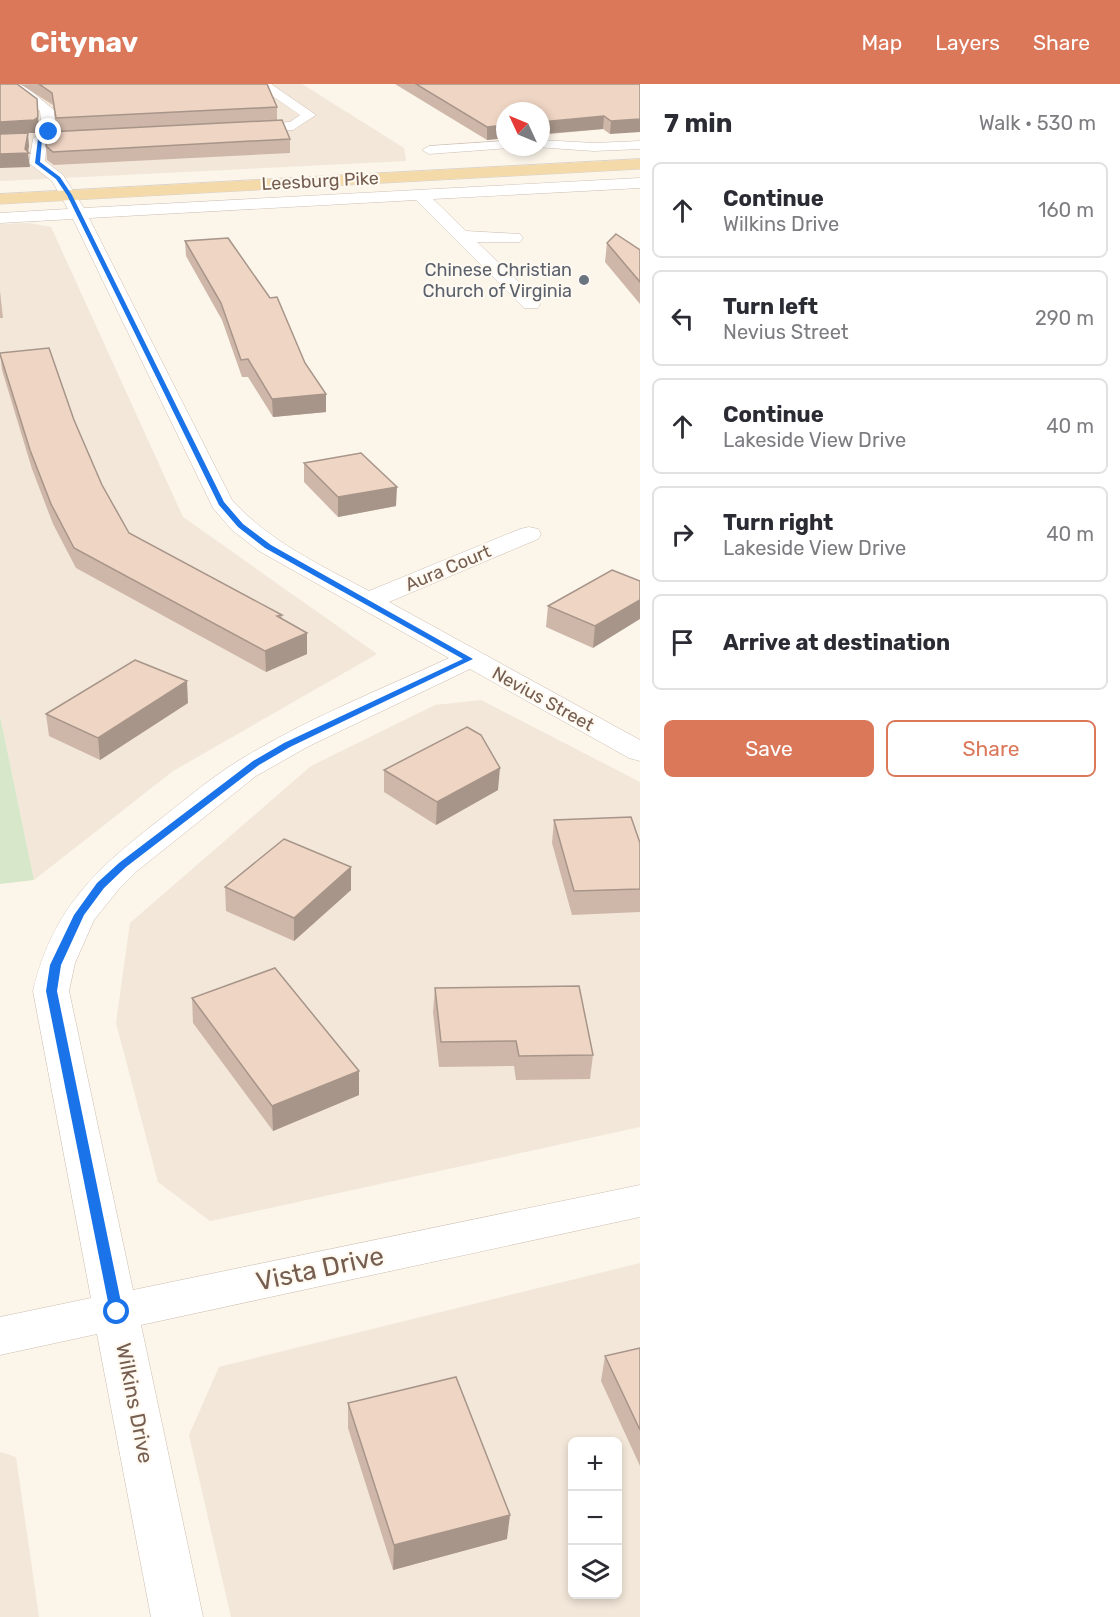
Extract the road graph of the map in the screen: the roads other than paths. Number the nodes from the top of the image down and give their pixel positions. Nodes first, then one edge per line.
1 (262, 84) edge
2 (20, 89) edge
3 (227, 130) edge
4 (64, 138) edge
5 (40, 139) junction
6 (20, 140) edge
7 (550, 145) edge
8 (640, 145) edge
9 (496, 146) edge
10 (640, 164) edge
11 (591, 167) junction
12 (456, 174) junction
13 (640, 183) edge
14 (613, 185) junction
15 (419, 194) junction
16 (0, 199) edge
17 (636, 202) dead end
18 (74, 204) junction
19 (0, 218) edge
20 (448, 223) junction
21 (514, 237) dead end
22 (531, 304) dead end
23 (529, 534) dead end
24 (367, 602) junction
25 (469, 659) junction
26 (640, 752) edge
27 (640, 1201) edge
28 (117, 1312) junction
29 (0, 1336) edge
30 (177, 1617) edge

1 - 3 street
2 - 5 street
4 - 5 street
5 - 6 street
5 - 18 street, Nevius Street
7 - 8 street
9 - 12 street
10 - 11 main road, Leesburg Pike
11 - 12 main road, Leesburg Pike
11 - 14 street
12 - 18 main road, Leesburg Pike
13 - 14 street
14 - 15 street
14 - 17 street
15 - 18 street
15 - 20 street
16 - 18 main road, Leesburg Pike
18 - 19 street
18 - 24 street, Nevius Street
20 - 21 street
20 - 22 street
23 - 24 street, Aura Court
24 - 25 street, Nevius Street
25 - 26 street, Nevius Street
25 - 28 street, Wilkins Drive
27 - 28 street, Vista Drive
28 - 29 street, Vista Drive
28 - 30 street, Wilkins Drive

